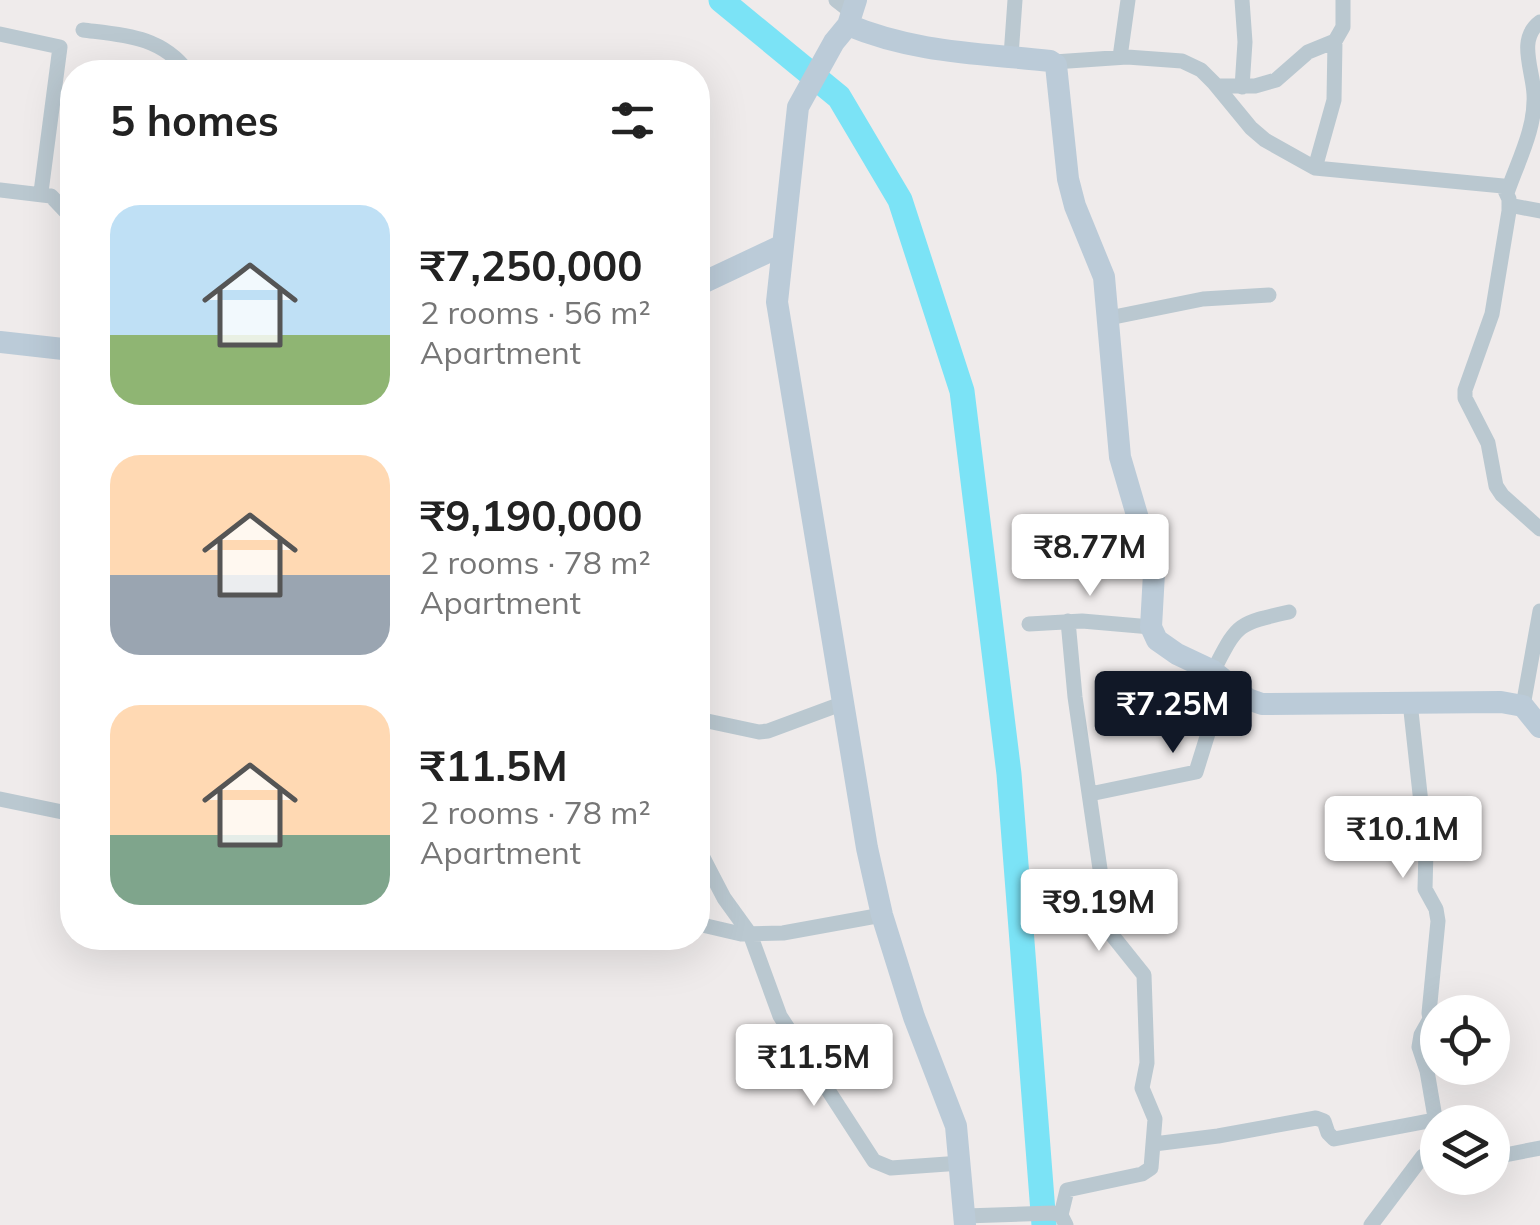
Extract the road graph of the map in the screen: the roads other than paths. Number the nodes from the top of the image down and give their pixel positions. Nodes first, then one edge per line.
1 (1015, 0) edge
2 (1128, 0) edge
3 (1242, 0) edge
4 (1343, 0) edge
5 (846, 16) edge
6 (1540, 22) edge
7 (83, 30) dead end
8 (0, 34) edge
9 (1335, 42) junction
10 (1011, 56) junction
11 (1120, 57) junction
12 (178, 60) edge
13 (1054, 62) junction
14 (1217, 86) junction
15 (1242, 86) junction
16 (1316, 168) junction
17 (0, 190) edge
18 (42, 192) junction
19 (1508, 199) junction
20 (60, 205) edge
21 (1540, 211) edge
22 (783, 245) junction
23 (710, 279) edge
24 (1269, 295) dead end
25 (1109, 318) junction
26 (1, 345) edge
27 (60, 349) edge
28 (1536, 520) edge
29 (1540, 611) edge
30 (1289, 612) dead end
31 (1068, 621) junction
32 (1028, 624) dead end
33 (1151, 627) junction
34 (1218, 676) junction
35 (1410, 702) junction
36 (841, 704) junction
37 (1523, 706) junction
38 (710, 721) edge
39 (1540, 727) edge
40 (1090, 794) junction
41 (0, 800) edge
42 (60, 812) edge
43 (710, 871) edge
44 (882, 915) junction
45 (710, 926) edge
46 (750, 934) junction
47 (1435, 995) edge
48 (1420, 1127) edge
49 (1154, 1144) junction
50 (1540, 1148) edge
51 (1510, 1154) edge
52 (1420, 1160) edge
53 (961, 1163) junction
54 (1064, 1220) edge
55 (965, 1221) edge
56 (1371, 1225) edge

1 - 10 street
2 - 11 street
3 - 15 street
4 - 9 street
5 - 10 street
5 - 22 street
6 - 19 street
7 - 12 street
8 - 18 street
9 - 15 street
9 - 16 street
10 - 13 street
11 - 13 street
11 - 14 street
13 - 25 street
14 - 15 street
14 - 16 street
16 - 19 street
17 - 18 street
18 - 20 street
19 - 21 street
19 - 28 street
22 - 23 street
22 - 36 street
24 - 25 street
25 - 33 street
26 - 27 street
29 - 37 street
30 - 34 street
31 - 32 street
31 - 33 street
31 - 40 street
33 - 34 street
34 - 35 street
34 - 40 street
35 - 37 street
35 - 47 street
36 - 38 street
36 - 44 street
37 - 39 street
40 - 49 street
41 - 42 street
43 - 46 street
44 - 46 street
44 - 53 street
45 - 46 street
46 - 53 street
48 - 49 street
49 - 54 street
50 - 51 street
52 - 56 street
53 - 55 street
54 - 55 street

